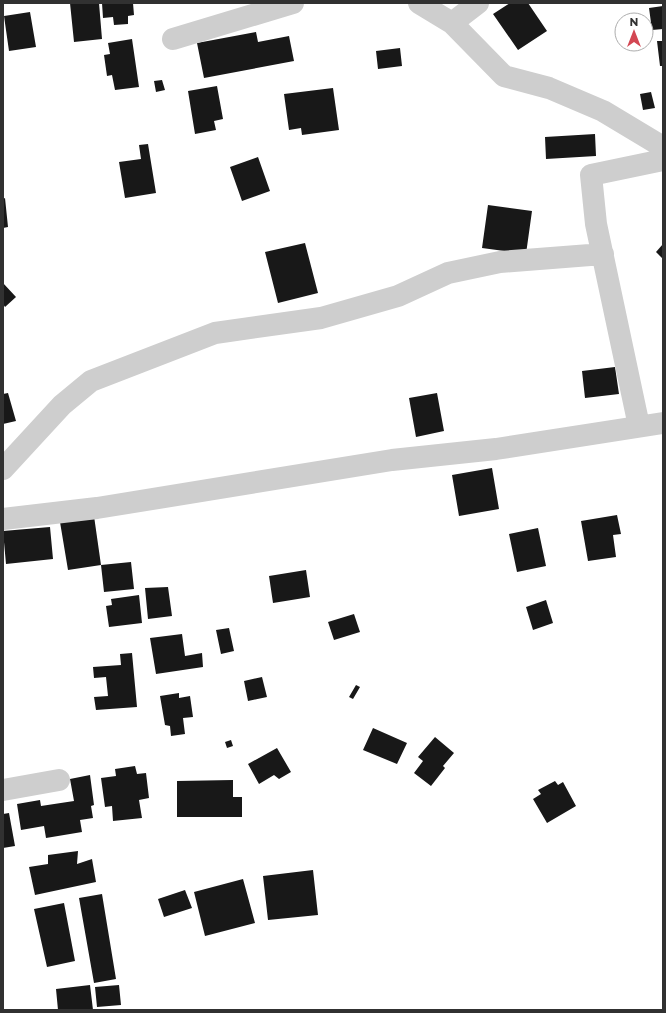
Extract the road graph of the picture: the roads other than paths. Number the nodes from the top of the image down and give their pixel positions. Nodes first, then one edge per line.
1 (293, 3) edge
2 (419, 3) edge
3 (478, 3) edge
4 (452, 23) junction
5 (173, 39) dead end
6 (663, 147) edge
7 (663, 160) edge
8 (602, 254) junction
9 (663, 423) edge
10 (638, 426) junction
11 (3, 469) edge
12 (3, 520) edge
13 (59, 780) dead end
14 (3, 790) edge

1 - 5 street
2 - 4 street
3 - 4 street
4 - 6 street
7 - 8 street
8 - 10 street
8 - 11 street
9 - 10 street
10 - 12 street
13 - 14 street

